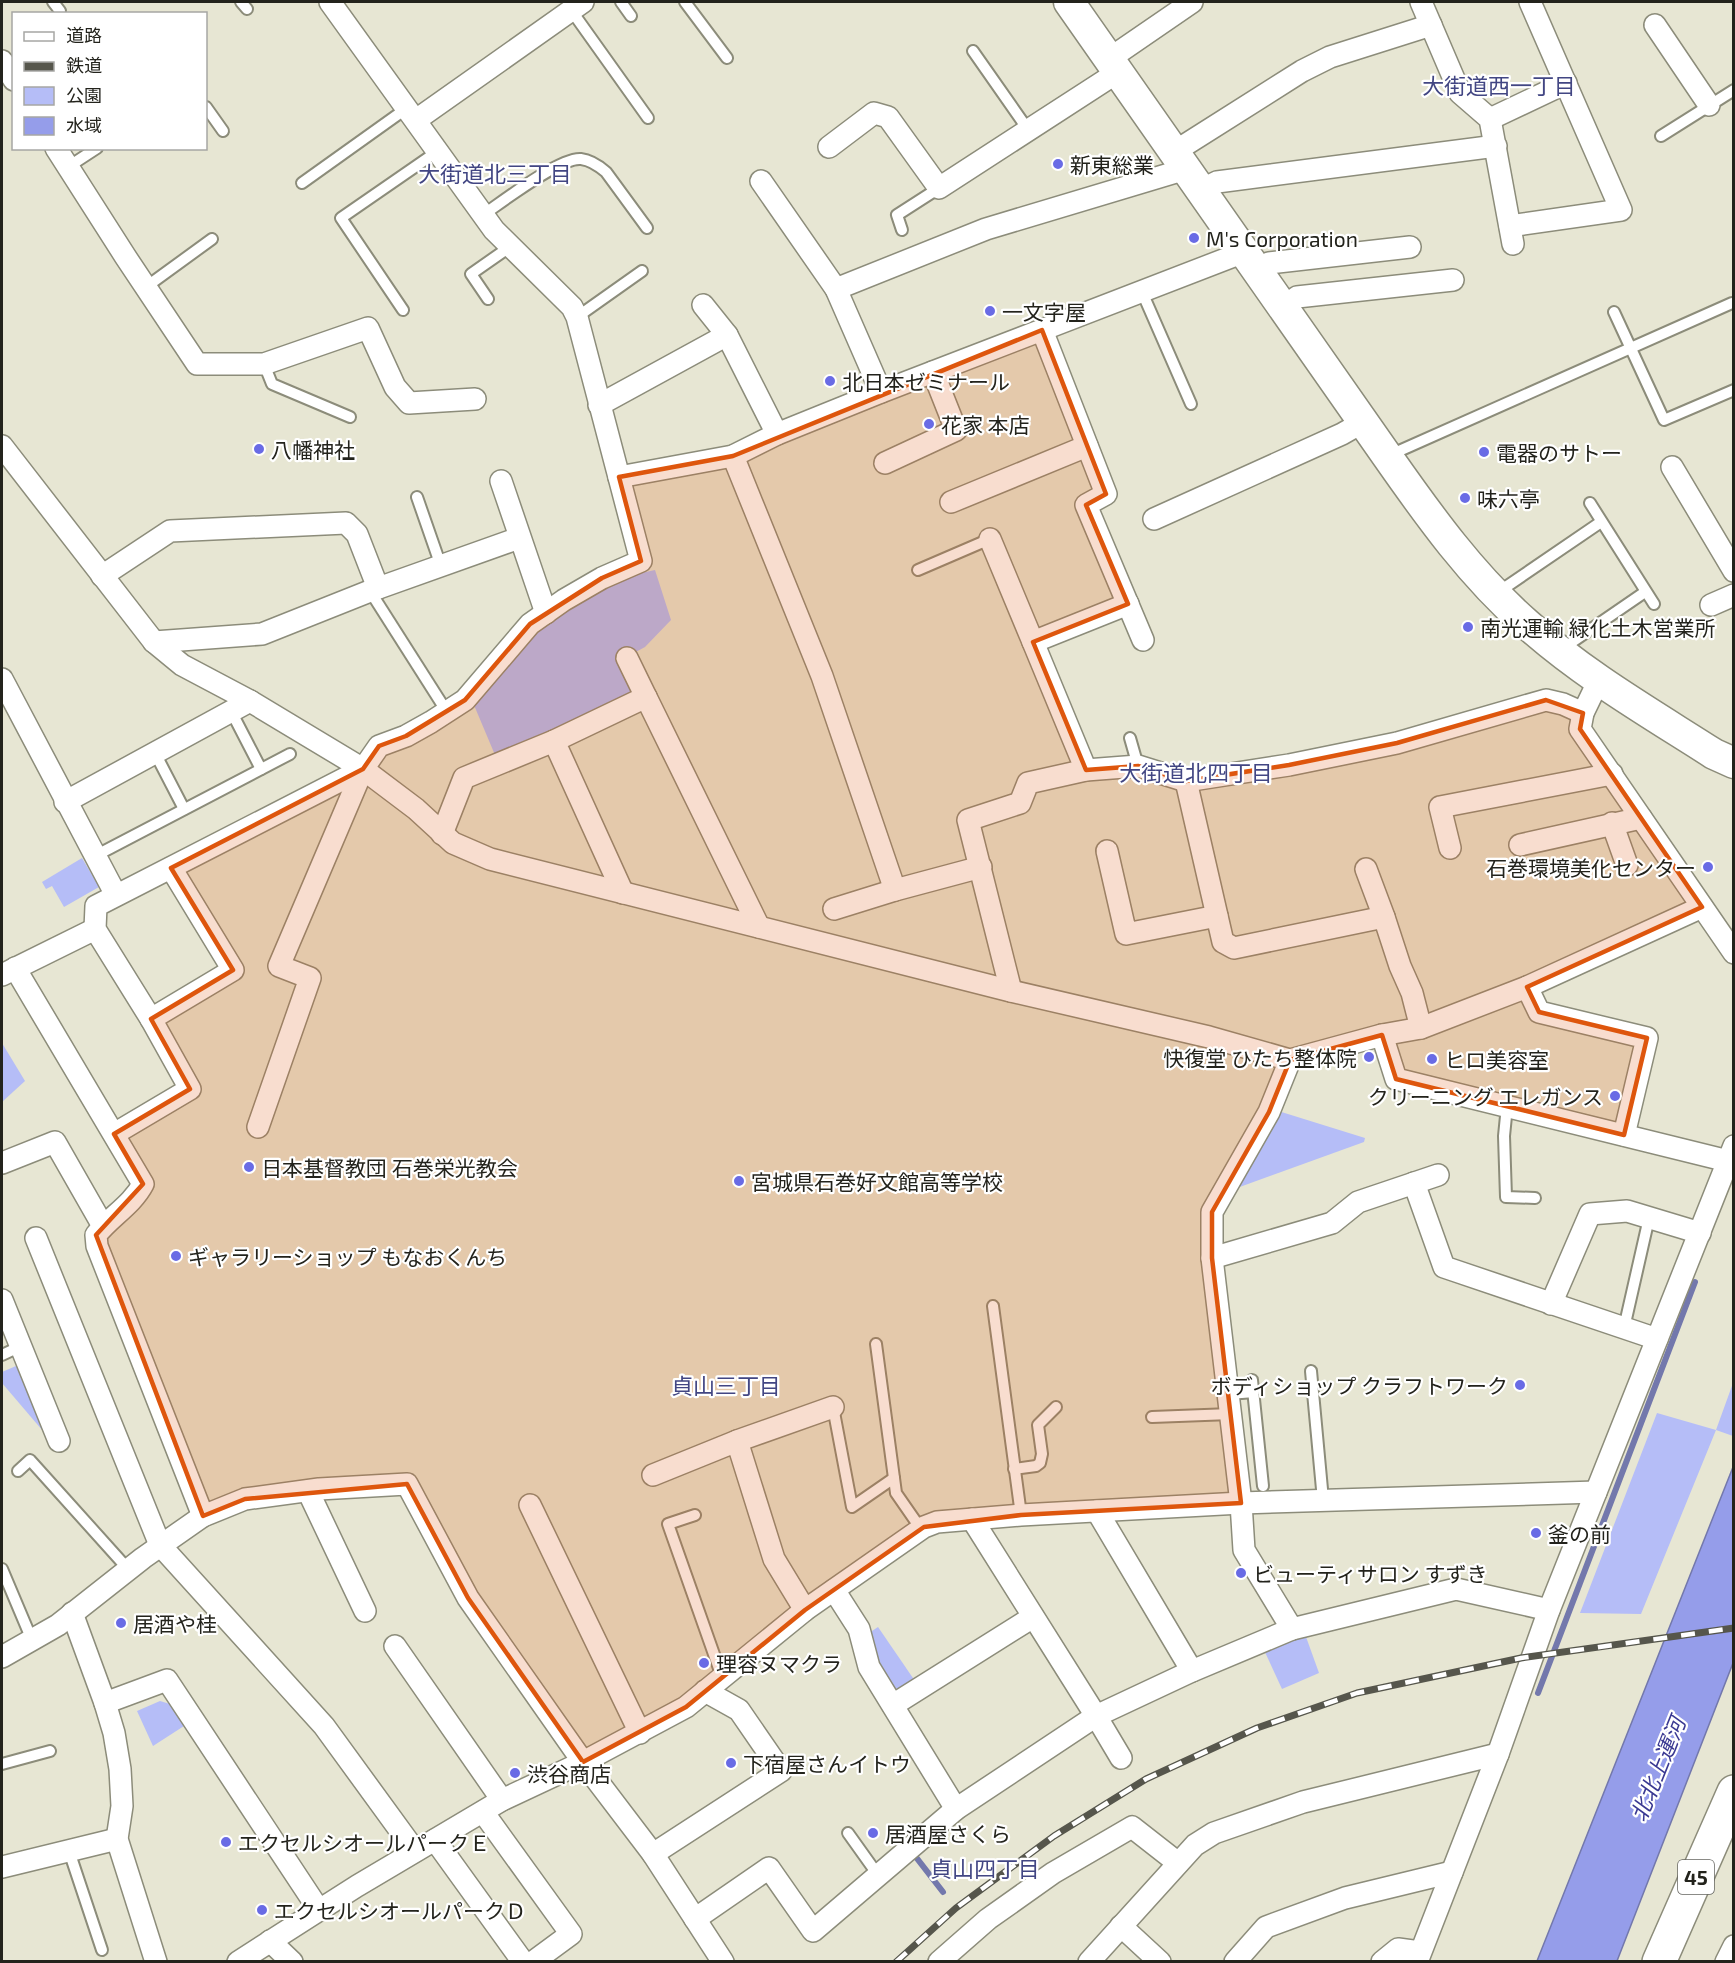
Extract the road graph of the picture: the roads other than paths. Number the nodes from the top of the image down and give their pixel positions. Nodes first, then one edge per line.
1 (330, 2) edge
2 (621, 2) edge
3 (685, 2) edge
4 (1069, 2) edge
5 (1192, 2) edge
6 (1421, 2) edge
7 (1530, 2) edge
8 (577, 6) edge
9 (631, 16) dead end
10 (1431, 25) junction
11 (1655, 25) dead end
12 (973, 51) dead end
13 (727, 58) dead end
14 (2, 62) edge
15 (1114, 66) junction
16 (12, 77) edge
17 (1566, 83) junction
18 (1734, 90) edge
19 (1709, 105) junction
20 (207, 108) edge
21 (412, 114) junction
22 (648, 118) dead end
23 (1490, 119) junction
24 (223, 131) dead end
25 (1029, 131) junction
26 (1661, 136) dead end
27 (1496, 146) junction
28 (829, 147) dead end
29 (57, 150) edge
30 (94, 150) edge
31 (438, 151) junction
32 (68, 167) junction
33 (1187, 170) junction
34 (761, 181) dead end
35 (302, 183) dead end
36 (939, 188) junction
37 (483, 214) junction
38 (647, 228) dead end
39 (902, 230) dead end
40 (212, 240) dead end
41 (511, 246) junction
42 (1410, 247) dead end
43 (1251, 262) junction
44 (642, 271) dead end
45 (1453, 280) dead end
46 (146, 287) junction
47 (836, 289) junction
48 (1142, 292) junction
49 (488, 299) dead end
50 (1732, 303) edge
51 (703, 305) dead end
52 (1283, 307) junction
53 (403, 310) dead end
54 (1614, 312) dead end
55 (577, 317) junction
56 (1042, 330) junction
57 (727, 335) junction
58 (1630, 348) junction
59 (264, 364) junction
60 (933, 372) junction
61 (1734, 390) edge
62 (881, 392) junction
63 (475, 399) dead end
64 (1191, 404) dead end
65 (599, 405) junction
66 (350, 417) dead end
67 (1363, 422) junction
68 (777, 434) junction
69 (2, 446) edge
70 (1087, 446) junction
71 (733, 456) junction
72 (1387, 456) junction
73 (885, 463) dead end
74 (1672, 467) dead end
75 (619, 477) junction
76 (501, 481) dead end
77 (417, 497) dead end
78 (951, 502) dead end
79 (1590, 503) dead end
80 (1154, 519) dead end
81 (1601, 522) junction
82 (519, 538) junction
83 (990, 540) joint
84 (441, 566) junction
85 (918, 570) dead end
86 (1734, 571) edge
87 (102, 576) junction
88 (374, 589) junction
89 (1646, 592) junction
90 (1496, 594) junction
91 (1734, 595) edge
92 (1128, 604) junction
93 (1654, 604) dead end
94 (1711, 606) dead end
95 (546, 613) junction
96 (1143, 640) dead end
97 (154, 642) junction
98 (1033, 642) junction
99 (1559, 651) junction
100 (627, 658) dead end
101 (2, 680) edge
102 (1598, 681) junction
103 (646, 697) junction
104 (250, 701) junction
105 (231, 711) junction
106 (447, 712) junction
107 (1583, 713) junction
108 (1130, 738) dead end
109 (554, 741) junction
110 (155, 753) junction
111 (290, 754) dead end
112 (1734, 763) edge
113 (1138, 766) junction
114 (261, 769) junction
115 (363, 769) junction
116 (1086, 771) junction
117 (1611, 774) junction
118 (1186, 781) junction
119 (66, 802) junction
120 (184, 809) junction
121 (1641, 818) junction
122 (1612, 824) junction
123 (442, 834) junction
124 (1520, 845) dead end
125 (1450, 848) dead end
126 (1107, 851) dead end
127 (95, 856) junction
128 (1627, 865) dead end
129 (981, 867) junction
130 (171, 868) junction
131 (1366, 869) dead end
132 (895, 890) junction
133 (623, 893) junction
134 (116, 896) junction
135 (1702, 907) junction
136 (834, 909) dead end
137 (1217, 916) junction
138 (1384, 917) junction
139 (759, 927) junction
140 (95, 929) junction
141 (1731, 944) edge
142 (8, 971) edge
143 (1527, 987) junction
144 (1011, 991) junction
145 (151, 1019) junction
146 (1421, 1028) junction
147 (1382, 1035) junction
148 (1290, 1060) junction
149 (1507, 1106) junction
150 (258, 1127) dead end
151 (114, 1134) junction
152 (1624, 1135) junction
153 (1731, 1154) edge
154 (2, 1162) edge
155 (1438, 1175) dead end
156 (1413, 1183) junction
157 (1535, 1198) dead end
158 (1649, 1218) junction
159 (103, 1226) junction
160 (1700, 1233) junction
161 (36, 1238) dead end
162 (1212, 1258) junction
163 (2, 1300) edge
164 (1551, 1304) junction
165 (993, 1306) dead end
166 (1624, 1328) junction
167 (1657, 1339) junction
168 (876, 1344) dead end
169 (10, 1351) edge
170 (1311, 1371) dead end
171 (1252, 1380) dead end
172 (1254, 1392) junction
173 (1230, 1404) junction
174 (833, 1407) joint
175 (1056, 1407) dead end
176 (1152, 1418) dead end
177 (58, 1441) dead end
178 (737, 1441) junction
179 (1014, 1469) junction
180 (18, 1470) dead end
181 (652, 1475) dead end
182 (894, 1478) junction
183 (1263, 1486) dead end
184 (308, 1491) junction
185 (1596, 1492) junction
186 (1323, 1500) junction
187 (1241, 1503) junction
188 (530, 1505) dead end
189 (1097, 1511) junction
190 (695, 1515) dead end
191 (1021, 1515) junction
192 (203, 1516) junction
193 (972, 1519) junction
194 (921, 1529) junction
195 (160, 1545) junction
196 (2, 1569) edge
197 (128, 1569) junction
198 (834, 1590) junction
199 (805, 1610) junction
200 (1550, 1610) junction
201 (365, 1611) dead end
202 (72, 1613) junction
203 (1033, 1617) junction
204 (1292, 1629) junction
205 (32, 1640) junction
206 (395, 1646) dead end
207 (2, 1657) edge
208 (1192, 1671) junction
209 (722, 1677) junction
210 (705, 1691) junction
211 (105, 1703) junction
212 (893, 1705) junction
213 (1096, 1716) junction
214 (639, 1733) junction
215 (50, 1751) dead end
216 (1498, 1754) junction
217 (1121, 1758) dead end
218 (583, 1762) junction
219 (2, 1764) edge
220 (1734, 1792) edge
221 (502, 1800) junction
222 (956, 1809) junction
223 (483, 1812) junction
224 (848, 1833) dead end
225 (117, 1839) junction
226 (435, 1840) junction
227 (69, 1851) junction
228 (415, 1851) junction
229 (653, 1854) junction
230 (1178, 1863) junction
231 (2, 1867) edge
232 (1452, 1872) junction
233 (878, 1875) junction
234 (319, 1910) junction
235 (695, 1919) junction
236 (1121, 1926) junction
237 (270, 1941) junction
238 (1734, 1946) edge
239 (102, 1950) dead end
240 (1418, 1957) edge
241 (714, 1959) edge
242 (156, 1962) edge
243 (238, 1962) edge
244 (292, 1962) edge
245 (523, 1962) edge
246 (533, 1962) edge
247 (939, 1962) edge
248 (1089, 1962) edge
249 (1160, 1962) edge
250 (1235, 1962) edge
251 (1382, 1962) edge
252 (1659, 1962) edge
253 (1726, 1962) edge

1 - 21 street
2 - 9 lane
3 - 13 lane
4 - 15 street
5 - 15 street
6 - 10 street
7 - 17 street
8 - 21 street
8 - 22 lane
10 - 23 street
10 - 33 street
11 - 19 street
12 - 25 lane
14 - 16 street
15 - 25 street
15 - 33 street
17 - 23 street
17 - 27 street
18 - 19 lane
19 - 26 lane
20 - 24 lane
21 - 31 street
21 - 35 lane
23 - 27 street
25 - 36 street
27 - 33 street
28 - 36 street
29 - 32 street
30 - 32 lane
31 - 37 street
31 - 53 lane
32 - 46 street
33 - 43 street
33 - 47 street
34 - 47 street
36 - 39 lane
37 - 38 lane
37 - 41 street
40 - 46 lane
41 - 49 lane
41 - 55 street
42 - 43 street
43 - 48 street
43 - 52 street
44 - 55 lane
45 - 52 street
46 - 59 street
47 - 62 street
48 - 56 street
48 - 64 lane
50 - 58 lane
51 - 57 street
52 - 67 street
54 - 58 lane
55 - 65 street
56 - 60 street
56 - 70 street
57 - 65 street
57 - 68 street
58 - 61 lane
58 - 72 lane
59 - 63 street
59 - 66 lane
60 - 62 street
60 - 73 street
62 - 68 street
65 - 75 street
67 - 72 street
67 - 80 street
68 - 71 street
69 - 87 street
70 - 78 street
70 - 92 street
71 - 75 street
71 - 132 street
72 - 90 street
74 - 86 street
75 - 95 street
76 - 82 street
77 - 84 lane
79 - 81 lane
81 - 89 lane
81 - 90 lane
82 - 84 street
82 - 95 street
83 - 85 lane
83 - 98 street
84 - 88 street
87 - 88 street
87 - 97 street
88 - 97 street
88 - 106 lane
89 - 93 lane
89 - 99 lane
90 - 99 street
91 - 94 street
92 - 96 street
92 - 98 street
95 - 106 street
97 - 104 street
98 - 116 street
99 - 102 street
100 - 103 street
101 - 119 street
102 - 107 street
102 - 112 street
103 - 109 street
103 - 139 street
104 - 105 street
104 - 115 street
105 - 110 street
105 - 114 lane
106 - 115 street
107 - 117 street
107 - 118 street
108 - 113 lane
109 - 123 street
109 - 133 street
110 - 119 street
110 - 120 lane
111 - 114 lane
113 - 116 street
113 - 118 street
114 - 120 lane
115 - 123 street
115 - 130 street
115 - 150 street
116 - 129 street
117 - 121 street
117 - 125 street
118 - 137 street
119 - 127 street
120 - 127 lane
121 - 122 street
121 - 135 street
122 - 124 street
122 - 128 street
123 - 133 street
126 - 137 street
127 - 134 street
129 - 132 street
129 - 144 street
130 - 134 street
130 - 145 street
131 - 138 street
132 - 136 street
133 - 139 street
134 - 140 street
135 - 141 street
135 - 143 street
137 - 138 street
138 - 146 street
139 - 144 street
140 - 142 street
140 - 145 street
142 - 151 street
143 - 146 street
143 - 152 street
144 - 148 street
145 - 151 street
146 - 147 street
147 - 148 street
147 - 149 street
148 - 162 street
149 - 152 street
149 - 157 lane
151 - 159 street
152 - 153 street
153 - 160 street
154 - 159 street
155 - 156 street
156 - 162 street
156 - 164 street
158 - 160 street
158 - 164 street
158 - 166 lane
159 - 192 street
160 - 167 street
161 - 195 street
162 - 173 street
163 - 169 street
164 - 166 street
165 - 179 lane
166 - 167 street
167 - 185 street
168 - 182 lane
169 - 177 street
170 - 186 lane
171 - 172 lane
172 - 173 lane
172 - 183 lane
173 - 176 lane
173 - 187 street
174 - 178 street
174 - 182 lane
175 - 179 lane
178 - 181 street
178 - 199 street
179 - 191 lane
180 - 197 lane
182 - 194 lane
184 - 192 street
184 - 201 street
184 - 218 street
185 - 186 street
185 - 200 street
186 - 187 street
187 - 189 street
187 - 204 street
188 - 214 street
189 - 191 street
189 - 208 street
190 - 209 lane
191 - 193 street
192 - 195 street
193 - 194 street
193 - 203 street
194 - 198 street
195 - 197 street
195 - 228 street
196 - 205 lane
197 - 202 street
198 - 199 street
198 - 212 street
199 - 209 street
200 - 204 street
200 - 216 street
202 - 205 street
202 - 211 street
203 - 212 street
203 - 213 street
204 - 208 street
205 - 207 street
206 - 221 street
208 - 213 street
209 - 210 street
210 - 214 street
210 - 229 street
211 - 225 street
211 - 234 street
212 - 222 street
213 - 217 street
213 - 222 street
214 - 218 street
215 - 219 lane
216 - 230 street
216 - 232 street
218 - 221 street
218 - 229 street
220 - 252 highway, 45
221 - 223 street
222 - 233 street
223 - 226 street
223 - 246 street
224 - 233 lane
225 - 227 street
225 - 242 street
226 - 228 street
226 - 245 street
227 - 231 street
227 - 239 lane
228 - 234 street
229 - 235 street
230 - 236 street
230 - 247 street
232 - 240 street
232 - 250 street
233 - 235 street
234 - 237 street
235 - 241 street
236 - 248 street
236 - 249 street
237 - 243 street
237 - 244 street
238 - 253 street
240 - 251 street

